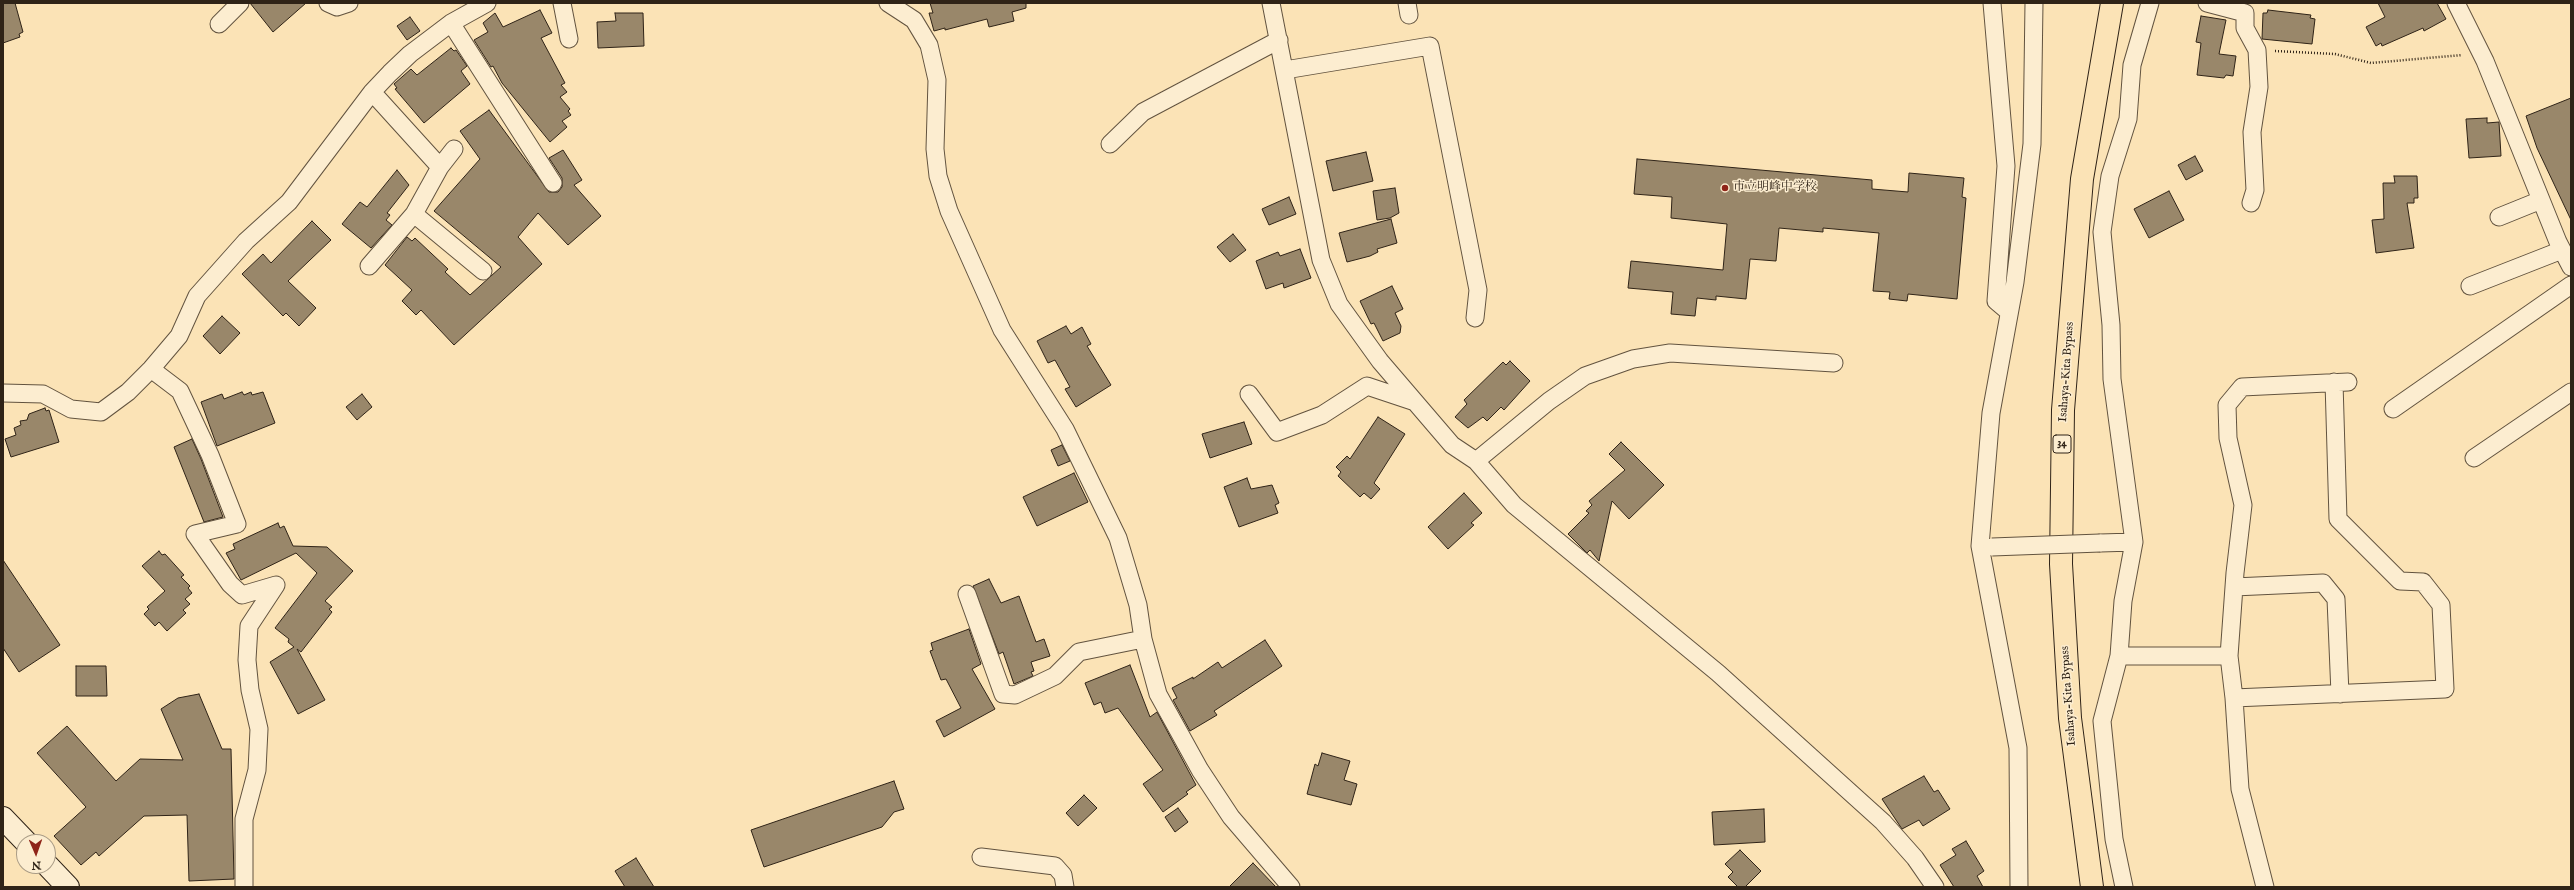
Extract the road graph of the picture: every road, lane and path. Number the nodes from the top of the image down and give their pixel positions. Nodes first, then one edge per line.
1 (240, 3) edge
2 (328, 3) edge
3 (349, 3) edge
4 (487, 3) edge
5 (562, 3) edge
6 (888, 3) edge
7 (1271, 3) edge
8 (1992, 3) edge
9 (2034, 3) edge
10 (2112, 3) edge
11 (2150, 3) edge
12 (2207, 3) edge
13 (2456, 3) edge
14 (451, 23) junction
15 (219, 24) dead end
16 (569, 39) dead end
17 (1279, 40) junction
18 (2257, 50) junction
19 (2481, 53) junction
20 (1284, 70) junction
21 (372, 92) junction
22 (1110, 144) dead end
23 (454, 149) dead end
24 (440, 167) junction
25 (553, 183) dead end
26 (2541, 200) junction
27 (2251, 203) dead end
28 (414, 214) junction
29 (2499, 217) dead end
30 (2562, 250) junction
31 (370, 266) dead end
32 (2571, 267) edge
33 (483, 271) dead end
34 (2571, 285) edge
35 (2470, 286) dead end
36 (2009, 312) junction
37 (1475, 318) dead end
38 (1834, 363) dead end
39 (151, 369) junction
40 (2571, 392) edge
41 (3, 393) edge
42 (1249, 394) dead end
43 (1412, 401) junction
44 (2393, 409) dead end
45 (2474, 458) dead end
46 (1476, 462) junction
47 (2134, 542) junction
48 (1986, 546) junction
49 (2234, 587) junction
50 (967, 594) dead end
51 (1143, 639) junction
52 (2119, 656) junction
53 (2229, 656) junction
54 (2340, 694) junction
55 (2234, 698) junction
56 (3, 818) edge
57 (18, 834) edge
58 (981, 857) dead end
59 (56, 874) edge
60 (68, 887) edge
61 (244, 887) edge
62 (1065, 887) edge
63 (1291, 887) edge
64 (1935, 887) edge
65 (2019, 887) edge
66 (2092, 887) edge
67 (2124, 887) edge
68 (2265, 887) edge

1 - 15 street
2 - 3 street
4 - 14 street
5 - 16 street
6 - 51 street
7 - 17 street
8 - 36 street
9 - 36 street
10 - 66 highway, Isahaya-Kita Bypass / 34
11 - 47 street
12 - 18 street
13 - 19 street
14 - 21 street
14 - 25 street
17 - 20 street
17 - 22 street
18 - 19 path
18 - 27 street
19 - 26 street
20 - 37 street
20 - 43 street
21 - 24 street
21 - 39 street
23 - 24 street
24 - 28 street
26 - 29 street
26 - 30 street
28 - 31 street
28 - 33 street
30 - 32 street
30 - 35 street
34 - 44 street
36 - 48 street
38 - 46 street
39 - 41 street
39 - 61 street
40 - 45 street
42 - 43 street
43 - 46 street
46 - 64 street
47 - 48 street, bridge
47 - 52 street
48 - 65 street
49 - 53 street
49 - 54 street
49 - 54 street
50 - 51 street
51 - 63 street
52 - 53 street
52 - 67 street
53 - 55 street
54 - 55 street
55 - 68 street
56 - 57 street
58 - 62 street
59 - 60 street

